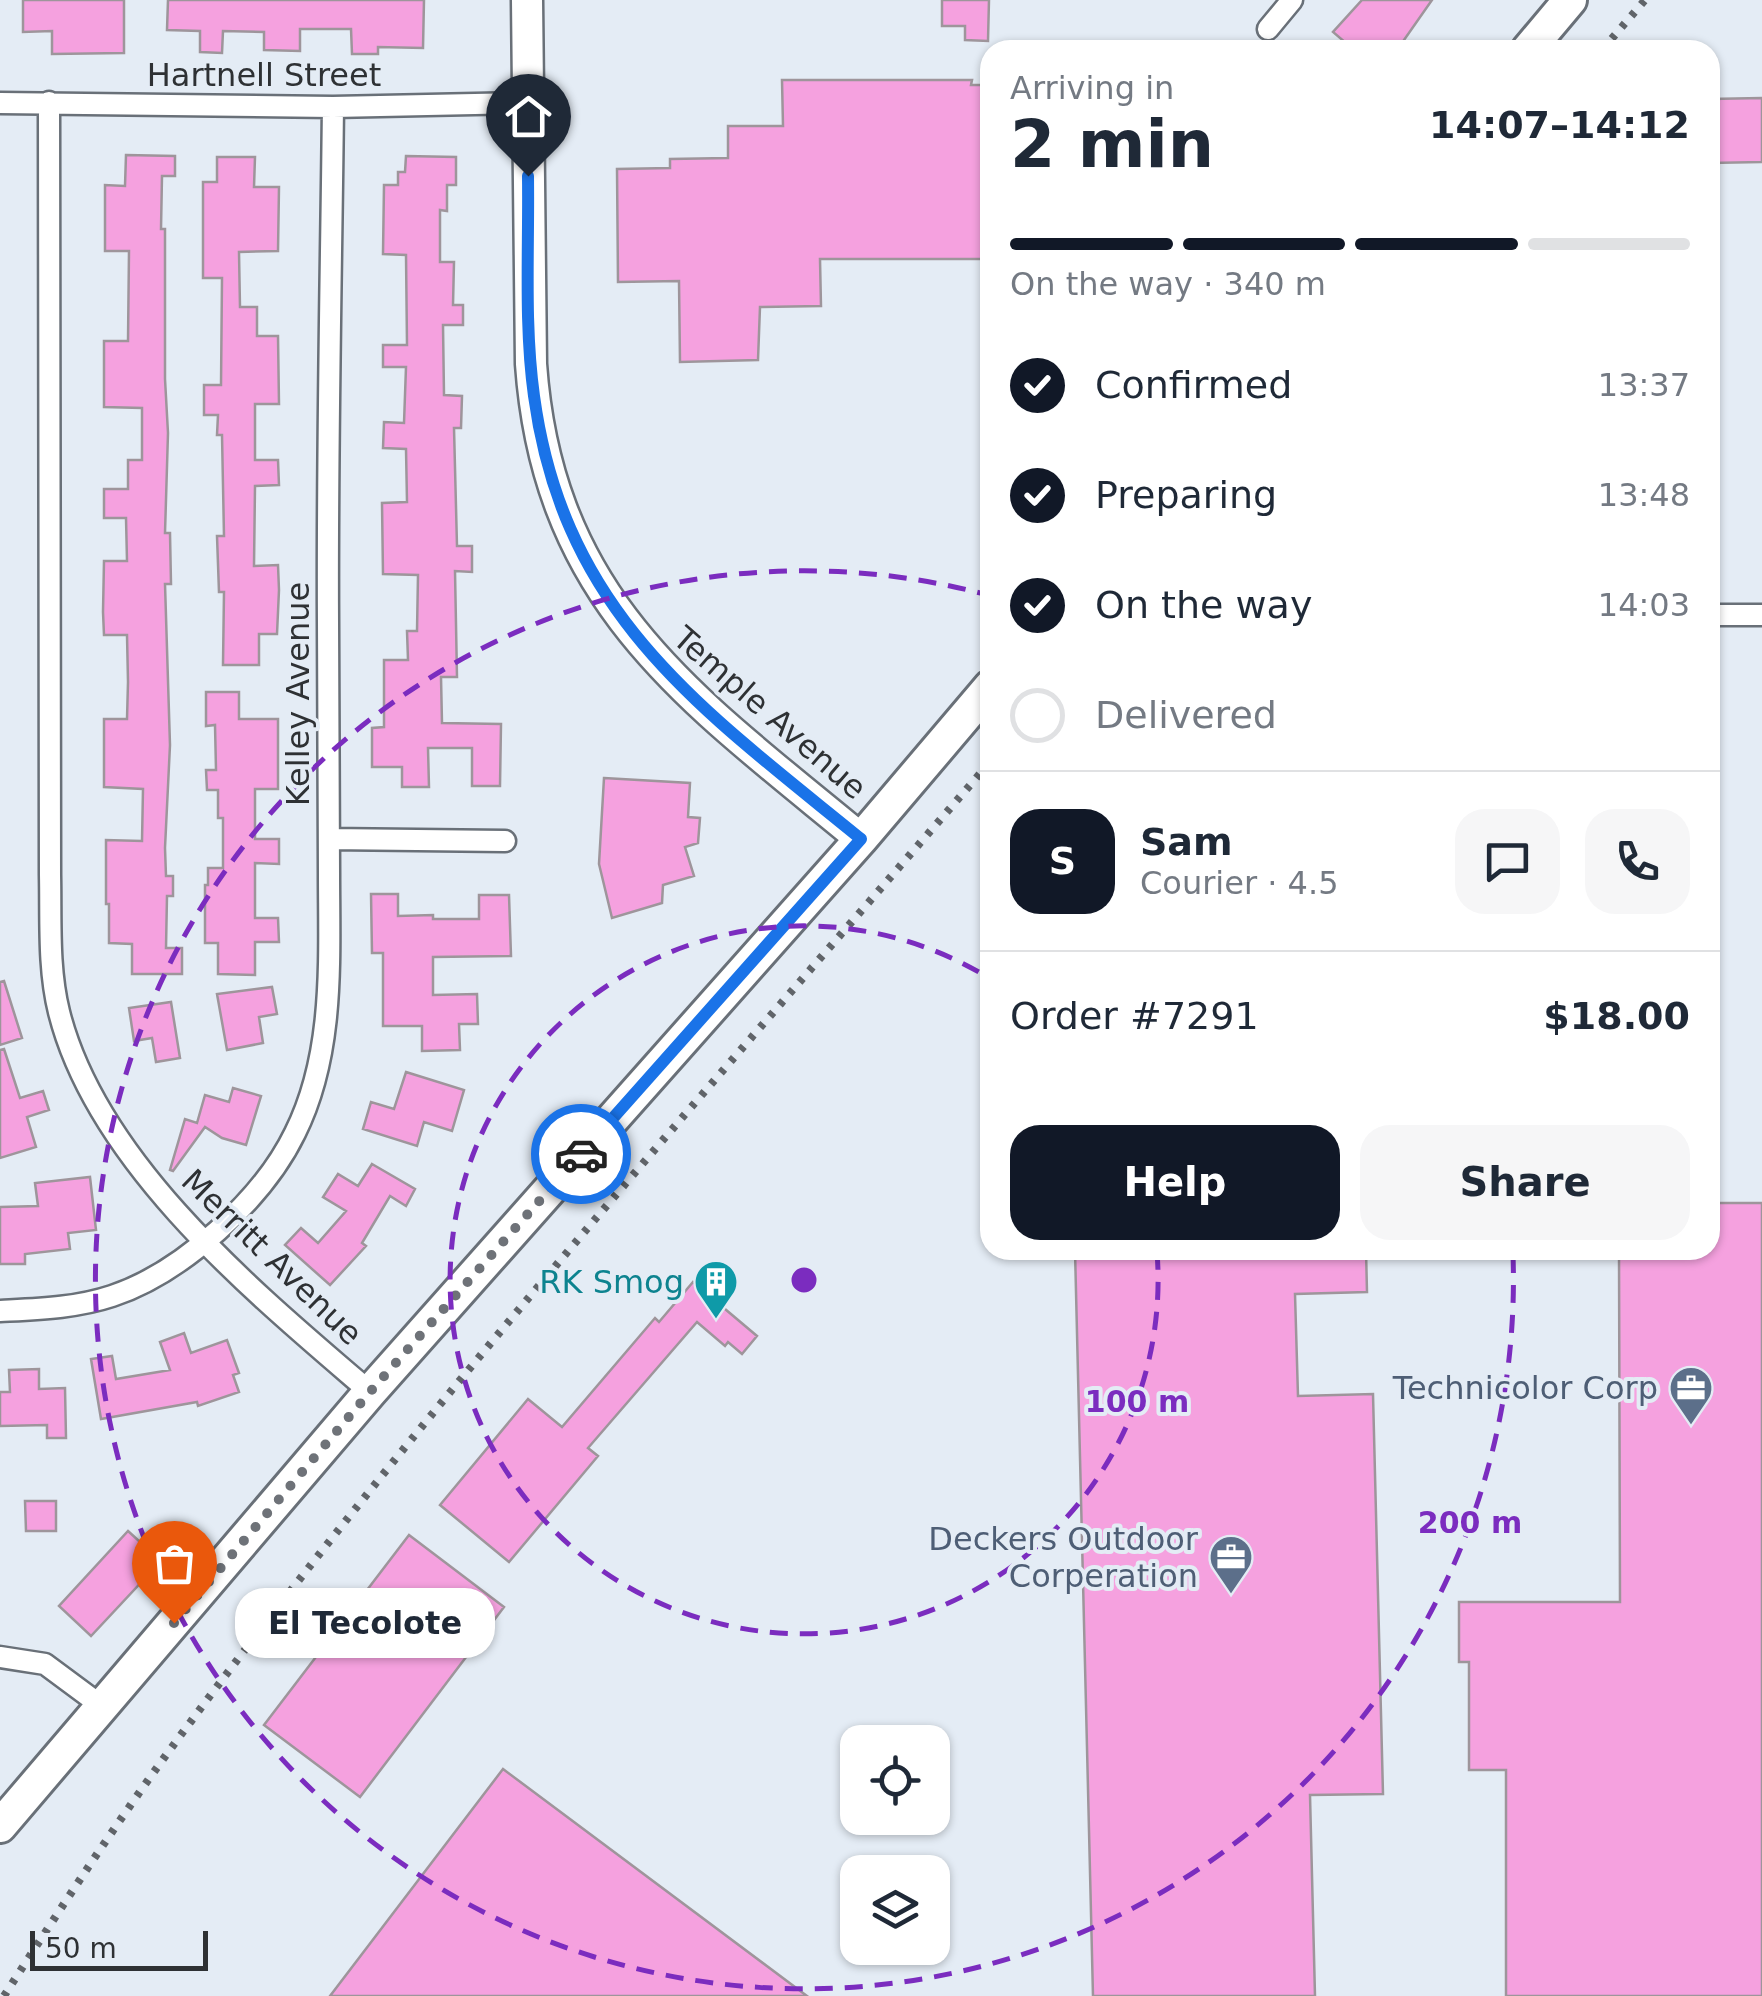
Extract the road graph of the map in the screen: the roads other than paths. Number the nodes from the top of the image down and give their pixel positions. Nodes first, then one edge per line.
1 (527, 0) edge
2 (1292, 0) edge
3 (1570, 0) edge
4 (1268, 28) dead end
5 (1536, 40) edge
6 (0, 102) edge
7 (49, 102) junction
8 (527, 103) junction
9 (333, 107) junction
10 (1720, 615) edge
11 (1762, 615) edge
12 (980, 699) edge
13 (329, 839) junction
14 (861, 839) junction
15 (506, 841) dead end
16 (204, 1240) junction
17 (0, 1311) edge
18 (370, 1392) junction
19 (0, 1657) edge
20 (104, 1707) junction
21 (0, 1826) edge

1 - 8 main road, Temple Avenue
2 - 4 street
3 - 5 main road
6 - 7 street, Hartnell Street
7 - 9 street, Hartnell Street
7 - 16 street, Merritt Avenue
8 - 9 street, Hartnell Street
8 - 14 main road, Temple Avenue
9 - 13 street, Kelley Avenue
10 - 11 street
12 - 14 main road
13 - 15 street
13 - 16 street, Kelley Avenue
14 - 18 main road
16 - 17 street, Kelley Avenue
16 - 18 street, Merritt Avenue
18 - 20 main road
19 - 20 street
20 - 21 main road

